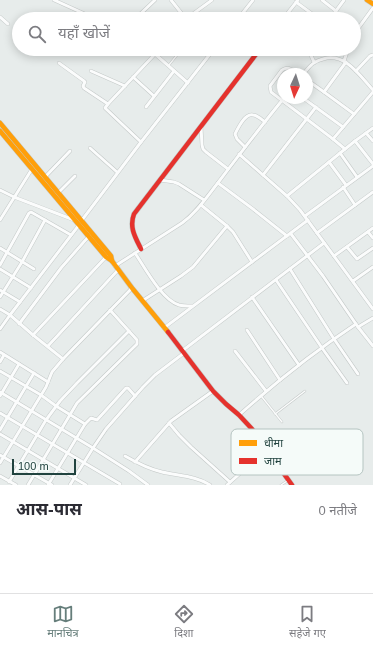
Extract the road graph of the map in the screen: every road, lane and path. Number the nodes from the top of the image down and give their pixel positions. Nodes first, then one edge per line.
1 (54, 0) edge
2 (155, 0) edge
3 (171, 0) edge
4 (212, 0) edge
5 (246, 0) edge
6 (253, 0) edge
7 (322, 0) edge
8 (344, 0) edge
9 (367, 0) edge
10 (297, 1) edge
11 (250, 4) junction
12 (373, 4) edge
13 (373, 8) edge
14 (336, 11) joint
15 (81, 12) edge
16 (142, 12) edge
17 (179, 12) edge
18 (196, 12) edge
19 (244, 12) edge
20 (288, 12) edge
21 (310, 12) edge
22 (0, 17) edge
23 (8, 24) dead end
24 (361, 24) edge
25 (373, 55) edge
26 (153, 56) edge
27 (158, 56) edge
28 (176, 56) edge
29 (208, 56) edge
30 (255, 56) edge
31 (311, 56) edge
32 (346, 56) edge
33 (345, 61) junction
34 (314, 62) junction
35 (59, 63) dead end
36 (169, 65) junction
37 (308, 68) edge
38 (92, 71) dead end
39 (174, 71) junction
40 (356, 71) junction
41 (134, 77) junction
42 (277, 77) edge
43 (188, 83) junction
44 (313, 84) edge
45 (125, 86) junction
46 (373, 91) edge
47 (324, 92) junction
48 (154, 96) junction
49 (277, 96) edge
50 (108, 104) junction
51 (279, 104) edge
52 (289, 104) edge
53 (312, 104) edge
54 (146, 107) dead end
55 (316, 107) junction
56 (354, 114) junction
57 (307, 120) junction
58 (265, 122) junction
59 (0, 123) edge
60 (201, 127) junction
61 (343, 127) junction
62 (373, 128) edge
63 (0, 131) edge
64 (366, 133) junction
65 (332, 139) junction
66 (355, 141) junction
67 (373, 141) edge
68 (141, 142) junction
69 (245, 147) junction
70 (90, 148) dead end
71 (345, 149) junction
72 (70, 151) dead end
73 (340, 153) junction
74 (239, 154) junction
75 (329, 162) junction
76 (372, 166) edge
77 (32, 169) junction
78 (228, 169) junction
79 (117, 172) junction
80 (373, 172) edge
81 (263, 175) junction
82 (75, 176) dead end
83 (45, 177) junction
84 (357, 177) junction
85 (160, 180) junction
86 (218, 183) junction
87 (345, 186) junction
88 (0, 190) edge
89 (373, 192) edge
90 (58, 193) junction
91 (287, 196) junction
92 (14, 197) junction
93 (204, 200) junction
94 (201, 205) junction
95 (355, 205) junction
96 (305, 216) junction
97 (0, 220) edge
98 (45, 220) junction
99 (308, 220) junction
100 (79, 222) junction
101 (227, 226) junction
102 (373, 228) edge
103 (368, 232) junction
104 (317, 233) junction
105 (291, 234) junction
106 (71, 235) junction
107 (88, 236) junction
108 (287, 236) junction
109 (373, 238) edge
110 (324, 243) junction
111 (347, 247) junction
112 (0, 248) edge
113 (373, 248) edge
114 (140, 249) junction
115 (8, 252) junction
116 (135, 252) junction
117 (308, 256) junction
118 (334, 256) junction
119 (106, 257) junction
120 (112, 261) junction
121 (22, 262) junction
122 (252, 262) junction
123 (0, 265) edge
124 (373, 267) edge
125 (116, 268) junction
126 (0, 269) edge
127 (34, 269) dead end
128 (290, 269) junction
129 (13, 277) junction
130 (276, 280) junction
131 (353, 281) junction
132 (31, 288) junction
133 (132, 288) junction
134 (160, 290) junction
135 (2, 291) edge
136 (0, 297) edge
137 (252, 297) junction
138 (142, 301) junction
139 (20, 302) junction
140 (192, 306) junction
141 (0, 309) edge
142 (373, 309) edge
143 (110, 310) junction
144 (10, 315) junction
145 (373, 318) edge
146 (19, 324) junction
147 (356, 324) junction
148 (358, 327) junction
149 (164, 328) junction
150 (0, 329) edge
151 (247, 330) dead end
152 (129, 331) junction
153 (33, 335) junction
154 (334, 339) junction
155 (48, 346) junction
156 (373, 346) edge
157 (322, 348) junction
158 (235, 351) dead end
159 (0, 352) edge
160 (183, 352) junction
161 (4, 355) junction
162 (63, 359) junction
163 (0, 362) edge
164 (19, 364) junction
165 (299, 365) junction
166 (0, 371) edge
167 (34, 374) junction
168 (358, 374) dead end
169 (11, 378) junction
170 (280, 380) junction
171 (48, 382) junction
172 (347, 383) dead end
173 (27, 387) junction
174 (213, 391) junction
175 (266, 391) junction
176 (305, 391) dead end
177 (1, 394) edge
178 (41, 395) junction
179 (135, 396) junction
180 (261, 396) junction
181 (17, 402) junction
182 (56, 406) junction
183 (32, 411) junction
184 (0, 413) edge
185 (275, 414) junction
186 (70, 415) junction
187 (239, 415) junction
188 (8, 417) junction
189 (46, 420) junction
190 (282, 422) dead end
191 (169, 423) junction
192 (85, 424) junction
193 (22, 426) junction
194 (61, 429) junction
195 (252, 429) edge
196 (0, 430) edge
197 (0, 434) edge
198 (37, 435) junction
199 (77, 438) junction
200 (13, 442) junction
201 (52, 444) junction
202 (93, 448) junction
203 (28, 451) junction
204 (67, 453) junction
205 (0, 454) edge
206 (125, 456) dead end
207 (4, 457) junction
208 (43, 460) junction
209 (135, 462) junction
210 (0, 463) edge
211 (84, 463) junction
212 (19, 466) junction
213 (58, 468) junction
214 (34, 474) junction
215 (238, 475) edge
216 (285, 475) edge
217 (0, 476) edge
218 (74, 478) junction
219 (288, 479) junction
220 (9, 482) junction
221 (50, 484) edge
222 (120, 484) edge
223 (228, 484) edge
224 (16, 485) edge
225 (28, 485) edge
226 (70, 485) edge
227 (86, 485) edge
228 (148, 485) edge
229 (210, 485) edge
230 (281, 485) edge
231 (292, 485) edge

1 - 15 street
2 - 16 street
3 - 17 street
4 - 18 street
5 - 11 street
6 - 11 street
7 - 14 street
8 - 14 street
9 - 12 street
10 - 20 street
10 - 21 street
11 - 19 street
13 - 24 street
22 - 23 street
25 - 40 street
26 - 41 street
27 - 36 street
28 - 36 lane
29 - 43 street
30 - 60 street
31 - 34 street
32 - 33 street
33 - 34 street
33 - 40 street
33 - 47 street
34 - 37 street
35 - 50 street
36 - 39 street
38 - 45 street
39 - 43 street
39 - 48 street
40 - 46 street
41 - 45 street
41 - 48 street
42 - 49 street
43 - 68 street
44 - 47 street
45 - 50 street
46 - 56 street
47 - 56 street
48 - 54 street
50 - 68 street
51 - 58 street
52 - 57 street
53 - 55 street
55 - 57 street
55 - 61 street
56 - 61 street
57 - 65 street
57 - 81 street
58 - 69 street
58 - 69 street
59 - 83 street
60 - 78 street
60 - 85 street
61 - 65 street
62 - 64 street
63 - 77 street
64 - 66 street
64 - 67 street
65 - 71 street
66 - 71 street
66 - 76 street
68 - 79 street
69 - 74 street
70 - 79 street
71 - 73 street
72 - 83 street
73 - 75 street
73 - 84 street
74 - 78 street
74 - 81 street
75 - 87 street
75 - 91 street
76 - 80 street
76 - 84 street
77 - 92 street
77 - 100 street
78 - 86 street
79 - 100 street
81 - 91 street
82 - 90 street
83 - 90 street
84 - 87 street
85 - 93 street
85 - 114 street
86 - 93 street
86 - 108 street
87 - 95 street
87 - 96 street
88 - 92 street
89 - 95 street
90 - 100 street
91 - 96 street
92 - 97 street
92 - 100 street
93 - 94 street
94 - 101 street
94 - 114 street
95 - 104 street
96 - 99 street
98 - 106 street
98 - 115 street
98 - 121 street
99 - 104 street
99 - 105 street
100 - 106 street
100 - 107 street
100 - 120 street
101 - 122 street
101 - 134 street
102 - 103 street
103 - 109 street
103 - 111 street
104 - 110 street
105 - 108 street
105 - 117 street
106 - 132 street
107 - 119 street
107 - 146 street
108 - 122 street
110 - 117 street
110 - 118 street
111 - 113 street
111 - 118 street
112 - 115 street
114 - 116 street
115 - 121 street
115 - 123 street
116 - 125 street
116 - 134 street
117 - 128 street
117 - 147 street
118 - 131 street
119 - 120 street
119 - 153 street
120 - 125 street
121 - 127 street
121 - 129 street
122 - 140 street
124 - 131 street
125 - 133 street
125 - 155 street
126 - 129 street
128 - 130 street
128 - 154 street
129 - 132 street
129 - 135 street
130 - 137 street
130 - 157 street
131 - 142 street
132 - 139 street
133 - 138 street
133 - 143 street
134 - 138 street
134 - 140 street
135 - 136 street
135 - 139 street
137 - 160 street
137 - 165 street
138 - 149 street
139 - 144 street
140 - 149 street
141 - 144 street
143 - 152 street
143 - 162 street
144 - 146 street
144 - 150 street
145 - 148 street
146 - 153 street
147 - 148 street
147 - 154 street
148 - 156 street
149 - 160 street
151 - 170 street
152 - 182 street
152 - 186 street
153 - 155 street
154 - 157 street
154 - 168 street
155 - 162 street
157 - 165 street
157 - 172 street
158 - 175 street
159 - 161 street
160 - 174 street
160 - 179 street
161 - 163 street
161 - 164 street
162 - 171 street
164 - 167 street
164 - 169 street
165 - 170 street
166 - 169 street
167 - 171 street
167 - 173 street
169 - 173 street
169 - 177 street
170 - 175 street
171 - 178 street
173 - 178 street
173 - 181 street
174 - 187 street
174 - 191 street
175 - 180 street
176 - 185 lane
177 - 181 street
178 - 182 street
178 - 183 street
179 - 192 street
179 - 202 street
180 - 185 lane
180 - 187 street
181 - 183 street
181 - 188 street
182 - 186 street
182 - 189 street
183 - 189 street
183 - 193 street
184 - 188 street
185 - 190 lane
186 - 192 street
186 - 194 street
187 - 195 street
188 - 193 street
188 - 196 street
189 - 194 street
189 - 198 street
191 - 209 street
191 - 223 street
192 - 199 street
193 - 198 street
193 - 200 street
194 - 199 street
194 - 201 street
197 - 200 street
198 - 201 street
198 - 203 street
199 - 202 street
199 - 204 street
200 - 203 street
200 - 207 street
201 - 204 street
201 - 208 street
202 - 211 street
202 - 228 street
203 - 208 street
203 - 212 street
204 - 211 street
204 - 213 street
205 - 207 street
206 - 209 street
207 - 210 street
207 - 212 street
208 - 213 street
208 - 214 street
209 - 229 street
211 - 218 street
211 - 222 street
212 - 214 street
212 - 220 street
213 - 218 street
213 - 221 street
214 - 221 street
214 - 225 street
215 - 223 street
216 - 219 street
217 - 220 street
218 - 226 street
218 - 227 street
219 - 230 lane
219 - 231 street
220 - 224 street

